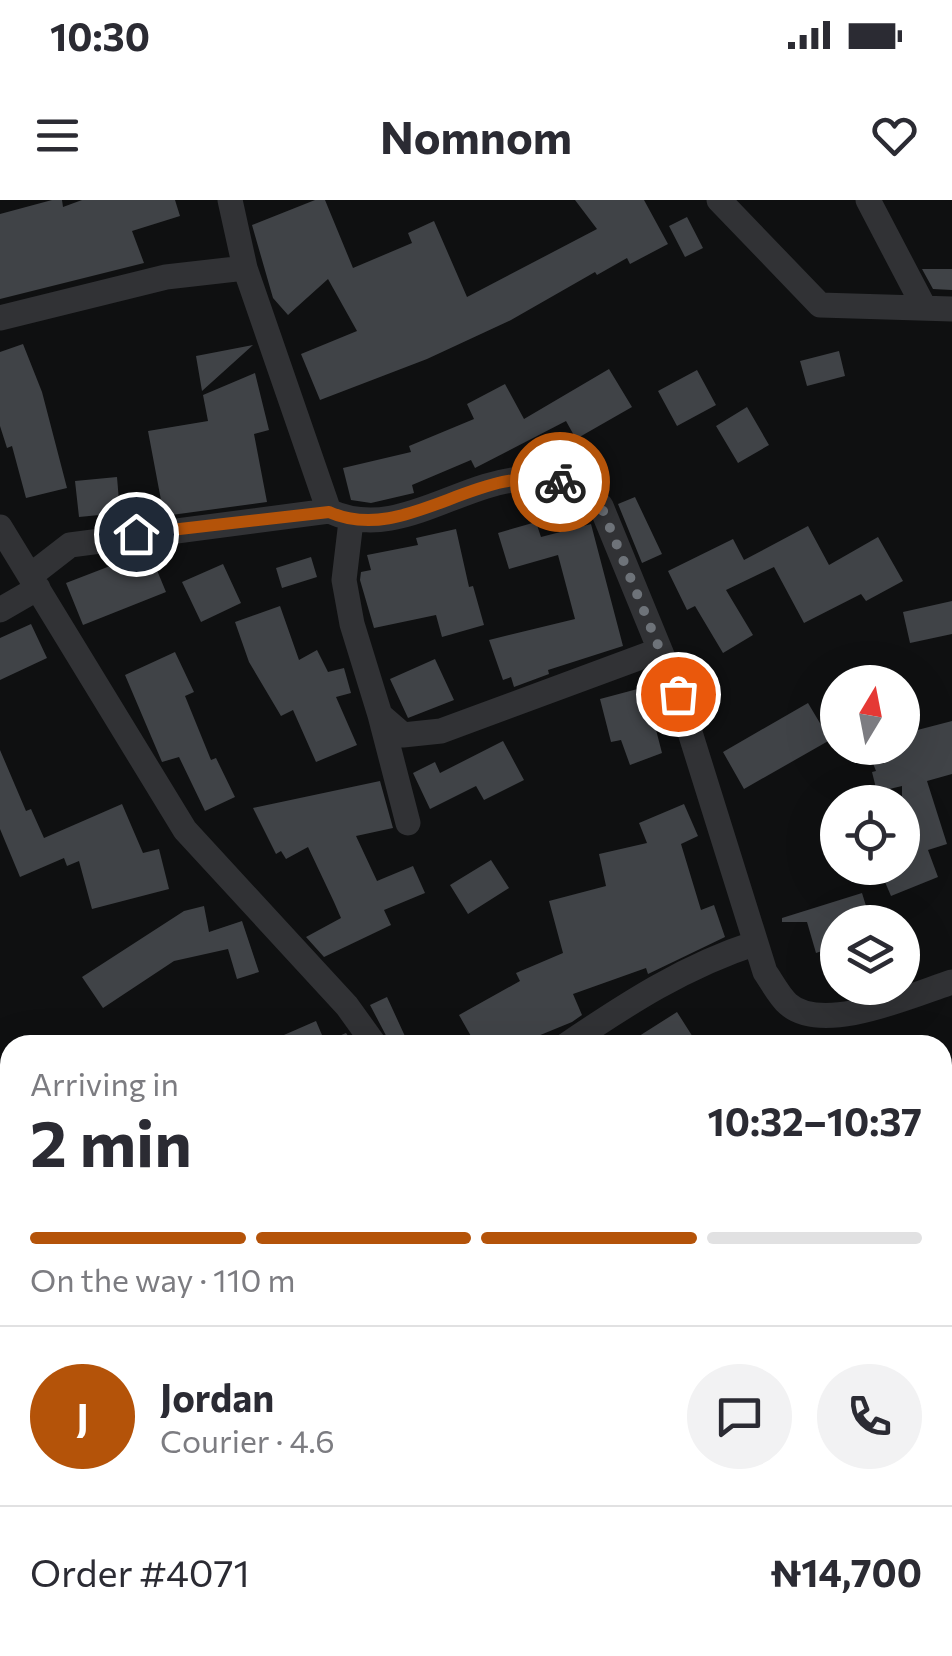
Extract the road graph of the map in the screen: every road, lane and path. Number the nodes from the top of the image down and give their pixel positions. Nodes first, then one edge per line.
1 (230, 200) edge
2 (719, 200) edge
3 (868, 200) edge
4 (245, 268) junction
5 (923, 305) junction
6 (952, 309) edge
7 (0, 318) edge
8 (340, 516) junction
9 (0, 527) edge
10 (34, 582) junction
11 (0, 610) edge
12 (660, 650) junction
13 (380, 715) junction
14 (408, 823) dead end
15 (756, 943) junction
16 (952, 982) edge
17 (368, 1035) edge
18 (581, 1035) edge

1 - 4 street
2 - 5 street
3 - 5 street
4 - 7 street
4 - 8 street
5 - 6 street
8 - 10 street
8 - 12 street
8 - 13 street
9 - 10 street
10 - 11 street
10 - 17 street
12 - 13 street
12 - 15 street
13 - 14 street
15 - 16 street
15 - 18 street

